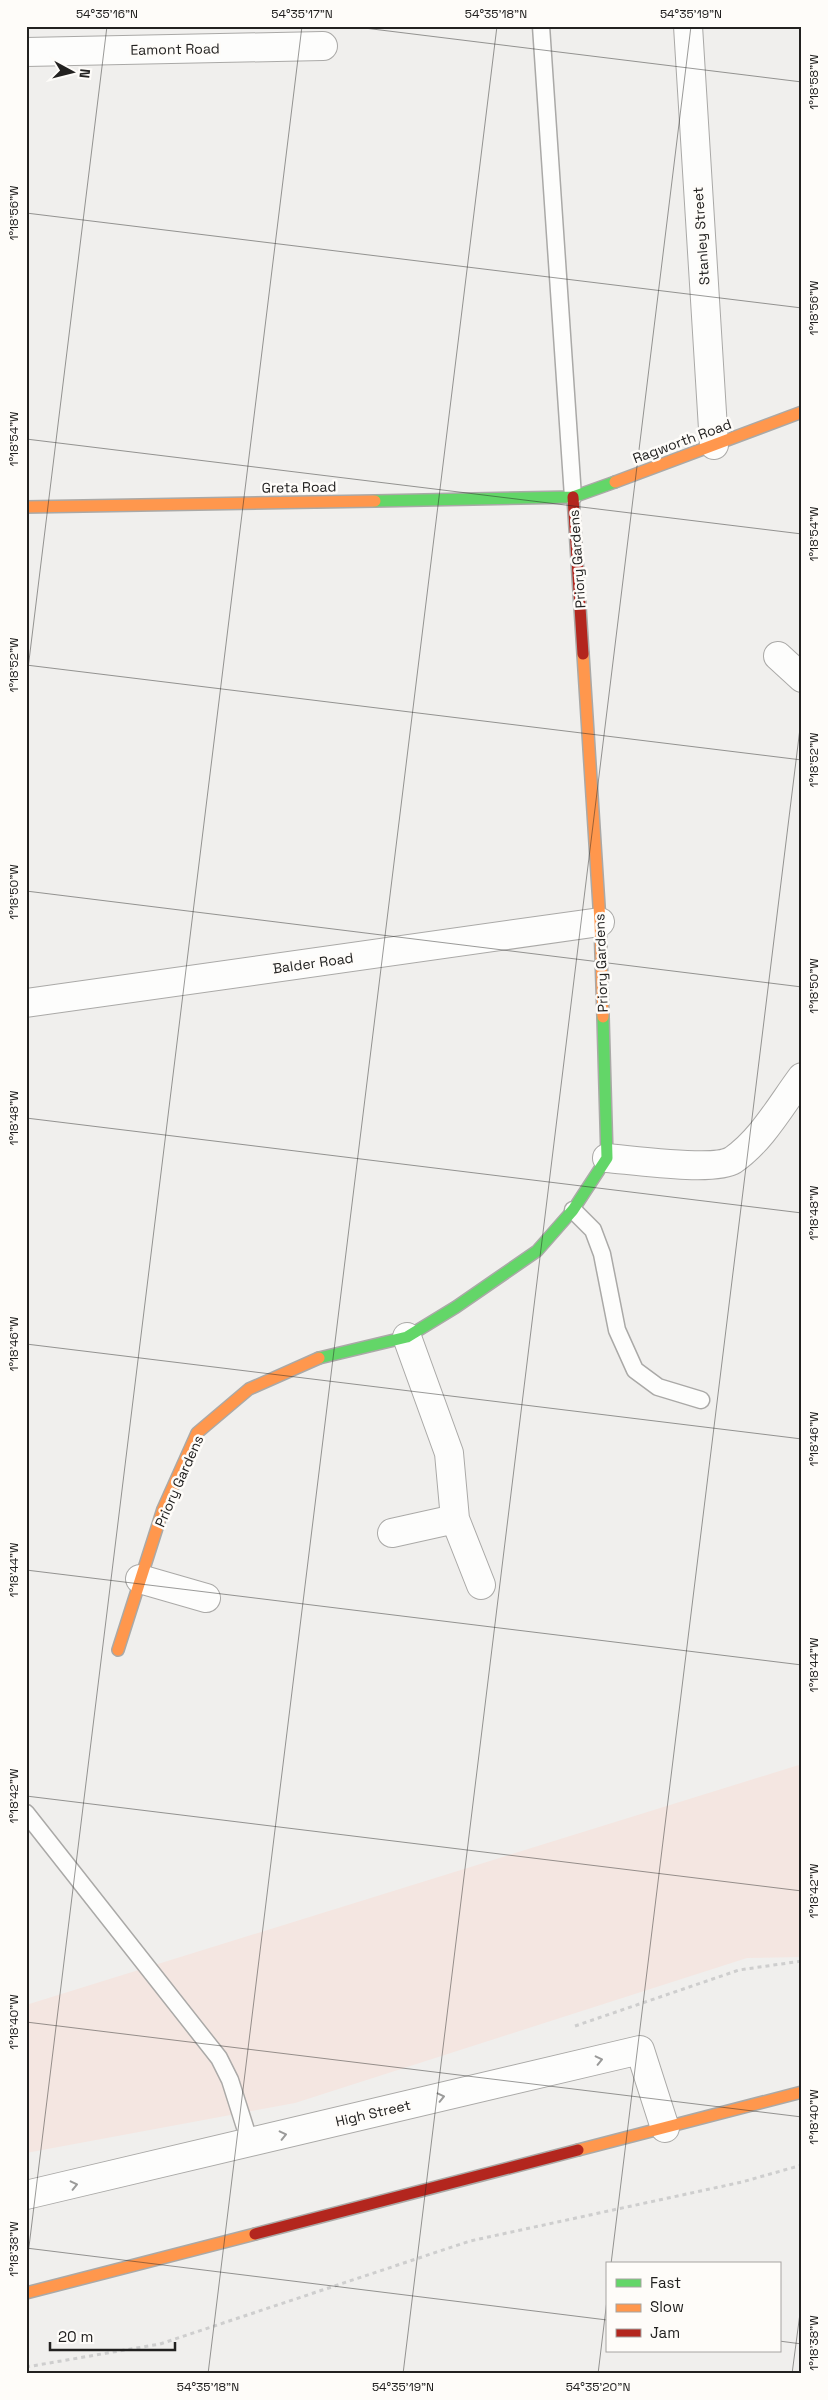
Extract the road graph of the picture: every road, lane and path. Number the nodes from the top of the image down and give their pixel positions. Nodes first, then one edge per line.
1 (541, 26) edge
2 (688, 26) edge
3 (323, 46) dead end
4 (26, 52) edge
5 (802, 412) edge
6 (714, 445) junction
7 (573, 497) junction
8 (26, 507) edge
9 (778, 656) dead end
10 (802, 678) edge
11 (600, 922) junction
12 (26, 1003) edge
13 (802, 1078) edge
14 (607, 1158) junction
15 (573, 1210) junction
16 (407, 1337) junction
17 (701, 1400) dead end
18 (455, 1519) junction
19 (392, 1533) dead end
20 (140, 1579) junction
21 (481, 1585) dead end
22 (206, 1598) dead end
23 (118, 1650) dead end
24 (26, 1813) edge
25 (802, 2092) edge
26 (665, 2128) junction
27 (250, 2143) junction
28 (802, 2165) edge
29 (26, 2195) edge
30 (26, 2293) edge
31 (26, 2367) edge

1 - 7 lane
2 - 6 street, Stanley Street
3 - 4 street, Eamont Road
5 - 6 street, Ragworth Road
6 - 7 street, Ragworth Road
7 - 8 street, Greta Road
7 - 11 street, Priory Gardens
9 - 10 street
11 - 12 street, Balder Road
11 - 14 street, Priory Gardens
13 - 14 street
14 - 15 street, Priory Gardens
15 - 16 street, Priory Gardens
15 - 17 lane
16 - 18 street
16 - 20 street, Priory Gardens
18 - 19 street
18 - 21 street
20 - 22 street
20 - 23 street, Priory Gardens
24 - 27 lane
25 - 26 street
27 -> 26 street, High Street
26 - 30 street
29 -> 27 street, High Street
28 - 31 path

